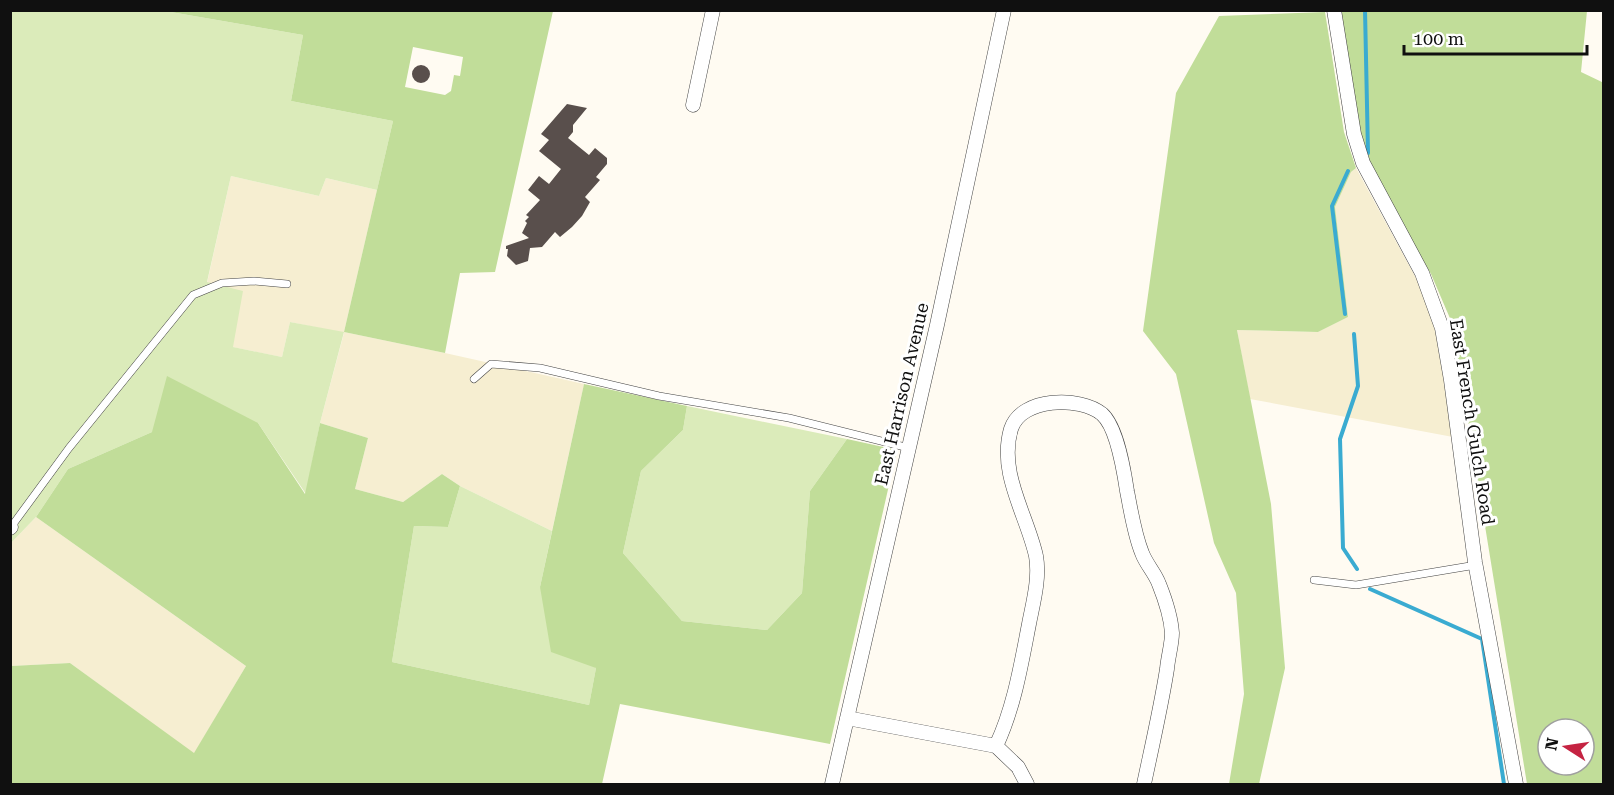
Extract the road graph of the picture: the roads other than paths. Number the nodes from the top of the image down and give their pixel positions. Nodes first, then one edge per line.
1 (713, 10) edge
2 (1004, 10) edge
3 (1334, 10) edge
4 (693, 105) dead end
5 (287, 284) dead end
6 (474, 379) dead end
7 (909, 448) junction
8 (11, 528) edge
9 (1476, 565) junction
10 (1314, 580) dead end
11 (847, 718) junction
12 (996, 746) junction
13 (832, 784) edge
14 (1027, 784) edge
15 (1144, 784) edge
16 (1516, 784) edge

1 - 4 street
2 - 7 street, East Harrison Avenue
3 - 9 street, East French Gulch Road
5 - 8 lane
6 - 7 lane
7 - 11 street, East Harrison Avenue
9 - 10 lane
9 - 16 street, East French Gulch Road
11 - 12 street
11 - 13 street, East Harrison Avenue
12 - 14 street
12 - 15 street

